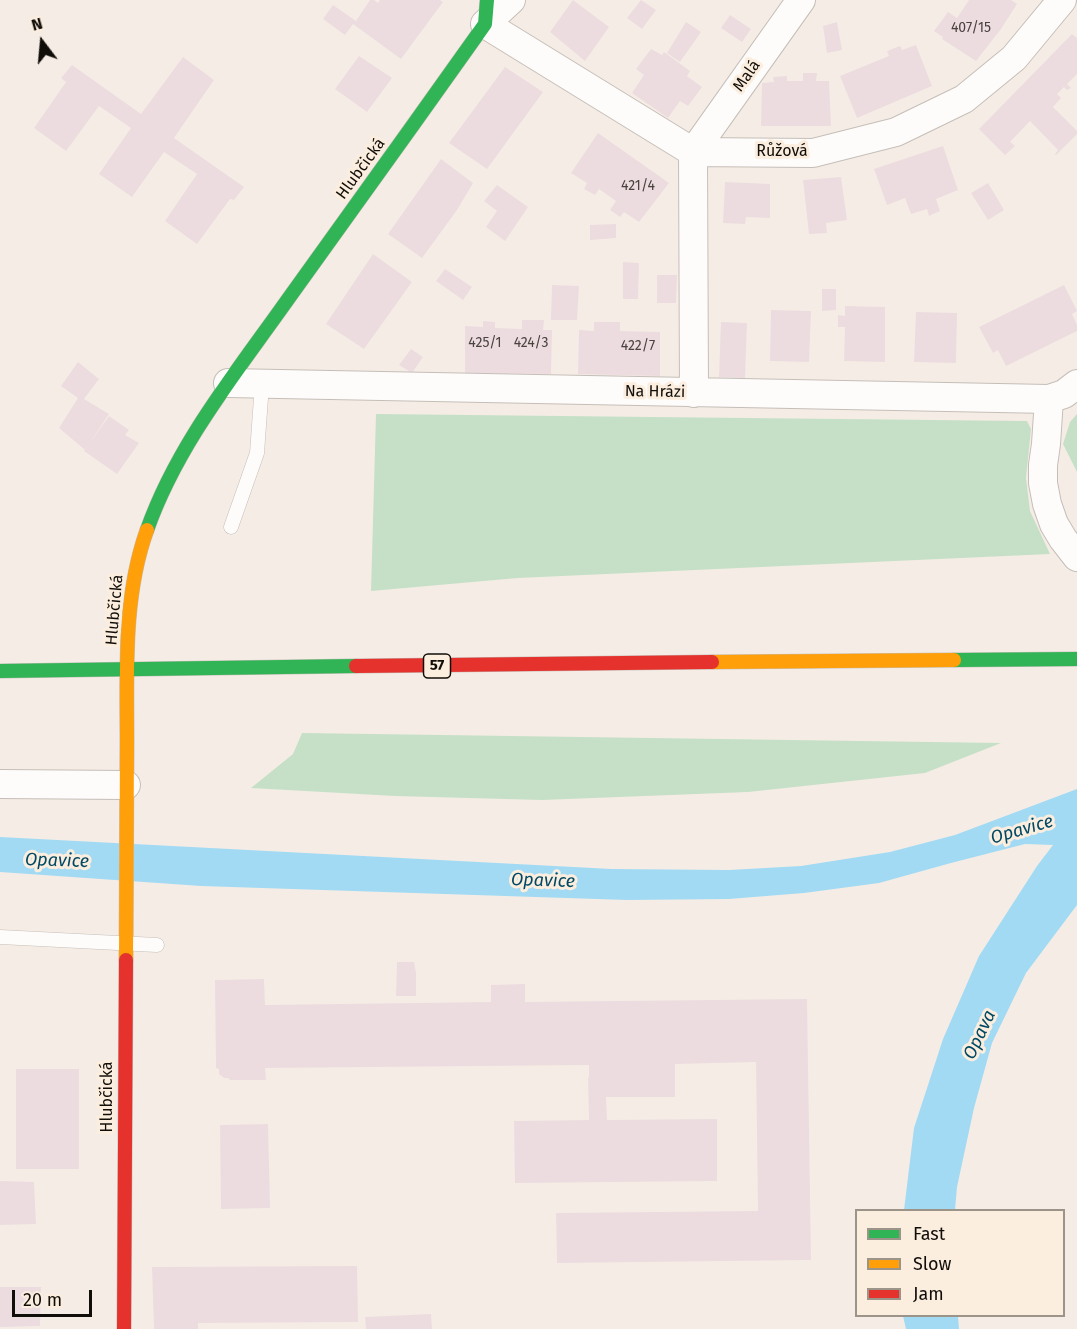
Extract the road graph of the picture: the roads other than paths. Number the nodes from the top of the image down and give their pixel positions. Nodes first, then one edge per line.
1 (511, 0) edge
2 (801, 0) edge
3 (1062, 0) edge
4 (486, 12) edge
5 (693, 152) junction
6 (228, 383) junction
7 (262, 384) junction
8 (1077, 384) edge
9 (694, 393) junction
10 (1049, 399) junction
11 (231, 527) dead end
12 (1077, 557) edge
13 (1077, 659) edge
14 (127, 669) junction
15 (0, 671) edge
16 (0, 784) edge
17 (126, 794) junction
18 (0, 937) edge
19 (125, 944) junction
20 (157, 945) dead end
21 (124, 1329) edge

1 - 4 street
2 - 5 street, Malá
3 - 5 street, Růžová
4 - 5 street
4 - 6 street, Hlubčická
5 - 9 street
6 - 7 street, Na Hrázi
6 - 14 street, Hlubčická
7 - 9 street, Na Hrázi
7 - 11 lane
8 - 10 street, Na Hrázi
9 - 10 street, Na Hrázi
10 - 12 street
13 - 14 street, 57
14 - 15 street, 57
14 - 17 street, Hlubčická
16 - 17 street
17 - 19 street, Hlubčická
18 - 19 lane
19 - 20 lane
19 - 21 street, Hlubčická

